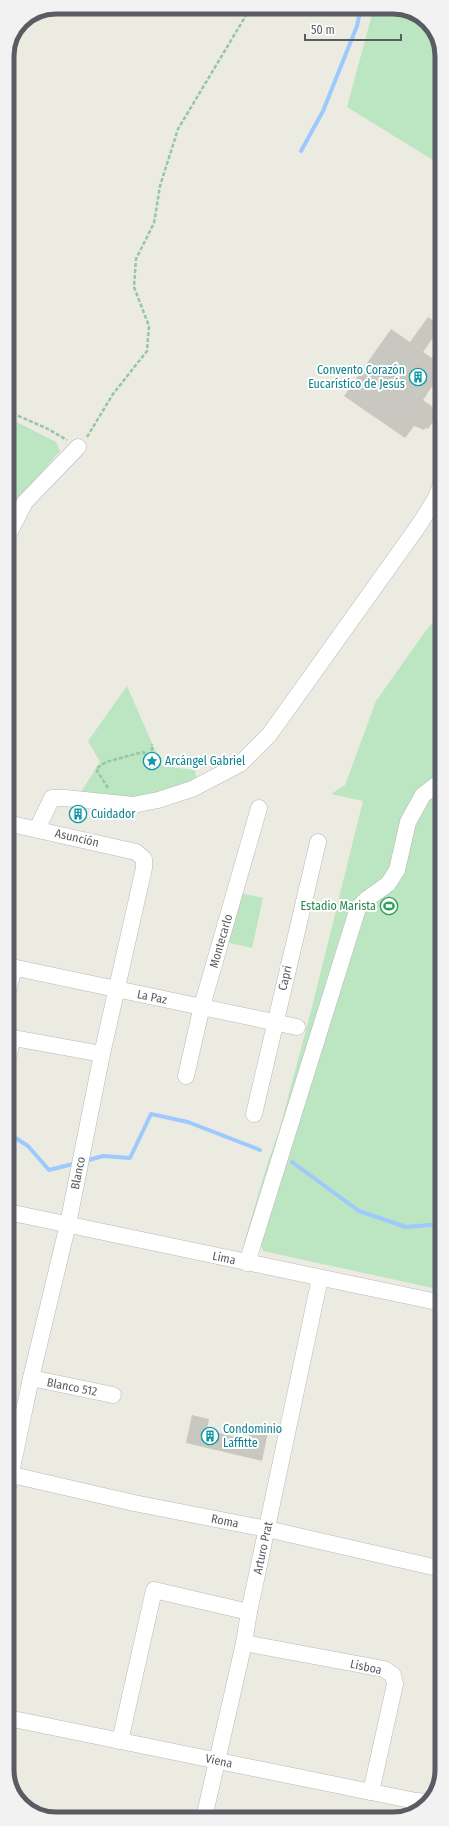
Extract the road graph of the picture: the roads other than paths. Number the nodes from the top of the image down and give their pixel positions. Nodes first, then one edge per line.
1 (78, 447) road end
2 (435, 500) edge
3 (14, 523) edge
4 (435, 786) edge
5 (259, 808) dead end
6 (14, 824) edge
7 (37, 829) junction
8 (318, 842) dead end
9 (144, 859) joint
10 (14, 967) edge
11 (117, 990) junction
12 (202, 1006) junction
13 (275, 1022) junction
14 (297, 1027) dead end
15 (14, 1039) edge
16 (102, 1054) junction
17 (186, 1076) dead end
18 (254, 1114) dead end
19 (14, 1213) edge
20 (68, 1224) junction
21 (247, 1263) junction
22 (320, 1278) junction
23 (435, 1302) edge
24 (31, 1378) junction
25 (113, 1395) dead end
26 (14, 1455) edge
27 (14, 1479) edge
28 (266, 1529) junction
29 (435, 1566) edge
30 (249, 1612) junction
31 (244, 1643) junction
32 (14, 1719) edge
33 (120, 1741) junction
34 (217, 1761) junction
35 (371, 1792) junction
36 (422, 1801) edge
37 (205, 1812) edge

1 - 3 street
2 - 7 street
4 - 21 street
5 - 12 street, Montecarlo
6 - 7 street, Asunción
7 - 9 street, Asunción
8 - 13 street, Capri
9 - 11 street, Blanco
10 - 11 street, La Paz
11 - 12 street, La Paz
11 - 16 street, Blanco
12 - 13 street, La Paz
12 - 17 street, Montecarlo
13 - 14 street, La Paz
13 - 18 street, Capri
15 - 16 street
16 - 20 street, Blanco
19 - 20 street, Lima
20 - 21 street, Lima
20 - 24 street, Blanco
21 - 22 street, Lima
22 - 23 street, Lima
22 - 28 street, Arturo Prat
24 - 25 street, Blanco 512
24 - 26 street, Blanco
27 - 28 street, Roma
28 - 29 street, Roma
28 - 30 street, Arturo Prat
30 - 31 street, Arturo Prat
30 - 33 street
31 - 34 street, Arturo Prat
31 - 35 street, Lisboa
32 - 33 street, Viena
33 - 34 street, Viena
34 - 35 street, Viena
34 - 37 street, Arturo Prat
35 - 36 street, Viena

